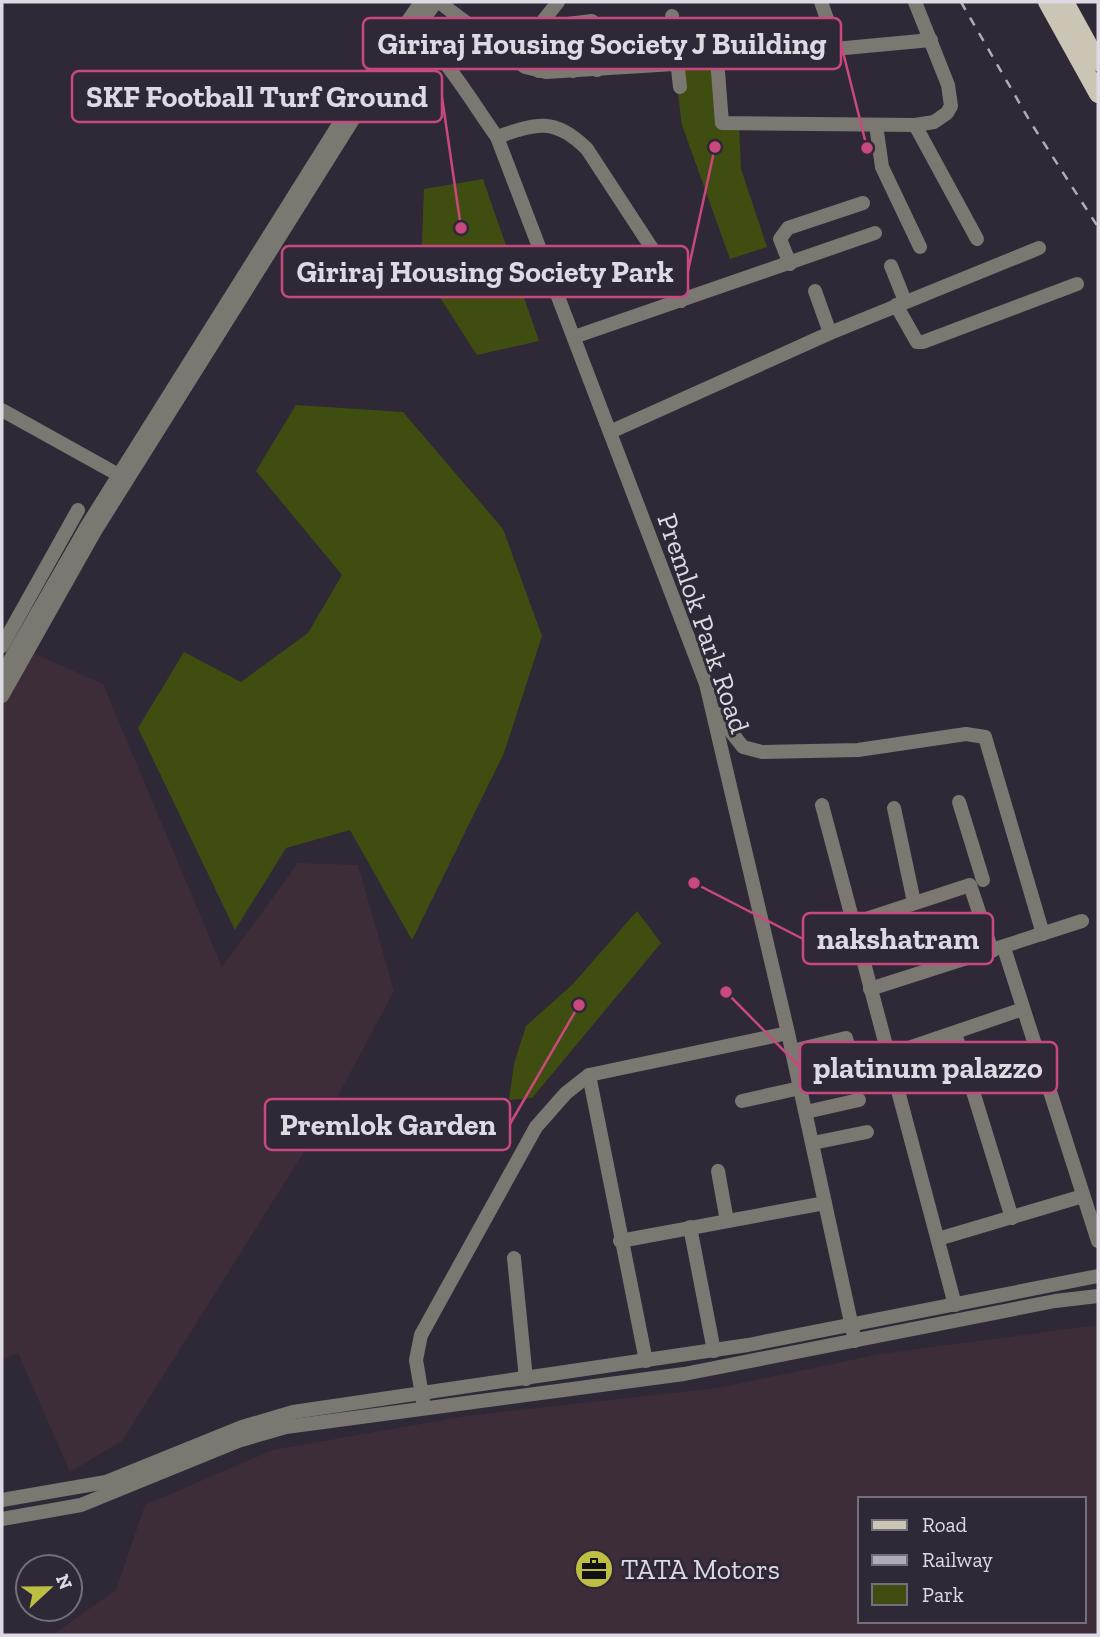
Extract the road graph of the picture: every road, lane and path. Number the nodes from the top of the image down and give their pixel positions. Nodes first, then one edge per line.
1 (421, 2) edge
2 (437, 2) edge
3 (558, 2) edge
4 (821, 2) edge
5 (915, 2) edge
6 (1047, 2) edge
7 (1065, 2) edge
8 (672, 16) dead end
9 (465, 22) junction
10 (410, 28) junction
11 (931, 40) junction
12 (536, 41) dead end
13 (838, 50) junction
14 (437, 56) junction
15 (513, 59) junction
16 (717, 60) junction
17 (1098, 62) edge
18 (677, 64) junction
19 (597, 70) junction
20 (539, 71) junction
21 (573, 71) junction
22 (680, 87) dead end
23 (1098, 94) edge
24 (876, 125) junction
25 (915, 125) junction
26 (497, 137) junction
27 (863, 203) dead end
28 (875, 233) dead end
29 (977, 239) dead end
30 (920, 247) dead end
31 (1039, 248) dead end
32 (653, 250) junction
33 (790, 264) junction
34 (891, 266) dead end
35 (1077, 284) dead end
36 (555, 286) junction
37 (815, 291) dead end
38 (681, 301) junction
39 (901, 303) junction
40 (830, 333) junction
41 (574, 337) junction
42 (2, 410) edge
43 (610, 432) junction
44 (123, 477) junction
45 (78, 510) dead end
46 (2, 646) edge
47 (2, 674) edge
48 (2, 696) edge
49 (712, 707) junction
50 (959, 802) dead end
51 (822, 805) dead end
52 (894, 808) dead end
53 (982, 881) junction
54 (914, 902) junction
55 (1082, 920) dead end
56 (854, 923) junction
57 (1043, 934) junction
58 (998, 950) junction
59 (870, 989) junction
60 (1023, 1009) junction
61 (788, 1033) junction
62 (955, 1033) junction
63 (792, 1051) junction
64 (888, 1055) junction
65 (589, 1075) junction
66 (799, 1084) junction
67 (859, 1100) dead end
68 (742, 1101) dead end
69 (838, 1110) dead end
70 (806, 1114) junction
71 (867, 1132) dead end
72 (813, 1143) junction
73 (718, 1171) dead end
74 (1083, 1196) junction
75 (825, 1203) junction
76 (1012, 1219) junction
77 (727, 1221) junction
78 (1096, 1224) edge
79 (690, 1227) junction
80 (938, 1239) junction
81 (620, 1241) junction
82 (1098, 1241) edge
83 (514, 1258) dead end
84 (1098, 1276) edge
85 (1098, 1296) edge
86 (955, 1305) junction
87 (851, 1326) junction
88 (855, 1341) junction
89 (713, 1351) junction
90 (646, 1361) junction
91 (526, 1379) junction
92 (422, 1400) junction
93 (2, 1485) edge
94 (5, 1500) edge
95 (2, 1519) edge

1 - 10 street
2 - 9 street
2 - 10 street
3 - 15 street
4 - 13 street
5 - 11 street
6 - 23 main road
7 - 17 main road
8 - 18 street
9 - 14 street
9 - 15 street
10 - 14 street, Premlok Park Road
10 - 44 street
11 - 13 street
11 - 25 street
12 - 20 street
13 - 16 street
14 - 26 street, Premlok Park Road
15 - 20 street
16 - 18 street
16 - 24 street
18 - 19 street
18 - 22 street
19 - 21 street
19 - 21 street
20 - 21 street
24 - 25 street
24 - 30 street
25 - 29 street
26 - 32 street
26 - 36 street, Premlok Park Road
27 - 33 street
28 - 33 street
31 - 39 street
32 - 36 street
32 - 38 street
33 - 38 street
34 - 39 street
35 - 39 street
36 - 41 street, Premlok Park Road
37 - 40 street
38 - 41 street
39 - 40 street
40 - 43 street
41 - 43 street, Premlok Park Road
42 - 44 street
43 - 49 street, Premlok Park Road
44 - 47 street
44 - 48 street
45 - 46 street
49 - 57 street
49 - 61 street, Premlok Park Road
50 - 53 street
51 - 56 street
52 - 54 street
53 - 54 street
53 - 58 street
54 - 56 street
55 - 57 street
56 - 59 street
57 - 58 street
58 - 59 street
58 - 60 street
59 - 64 street
60 - 62 street
60 - 74 street
61 - 63 street, Premlok Park Road
61 - 65 street
62 - 64 street
62 - 76 street
63 - 66 street, Premlok Park Road
63 - 66 street
64 - 80 street
65 - 81 street
65 - 92 street
66 - 68 street
66 - 70 street, Premlok Park Road
67 - 70 street
69 - 70 street
70 - 72 street, Premlok Park Road
71 - 72 street
72 - 75 street, Premlok Park Road
73 - 77 street
74 - 76 street
74 - 78 street
75 - 77 street
75 - 87 street, Premlok Park Road
76 - 80 street
77 - 79 street
78 - 82 street
79 - 81 street
79 - 89 street
80 - 86 street
81 - 90 street
83 - 91 street
84 - 86 street
85 - 88 street
86 - 87 street
87 - 88 street, Premlok Park Road
87 - 89 street
88 - 92 street
89 - 90 street
90 - 91 street
91 - 92 street
92 - 94 street
92 - 95 street
93 - 94 street

